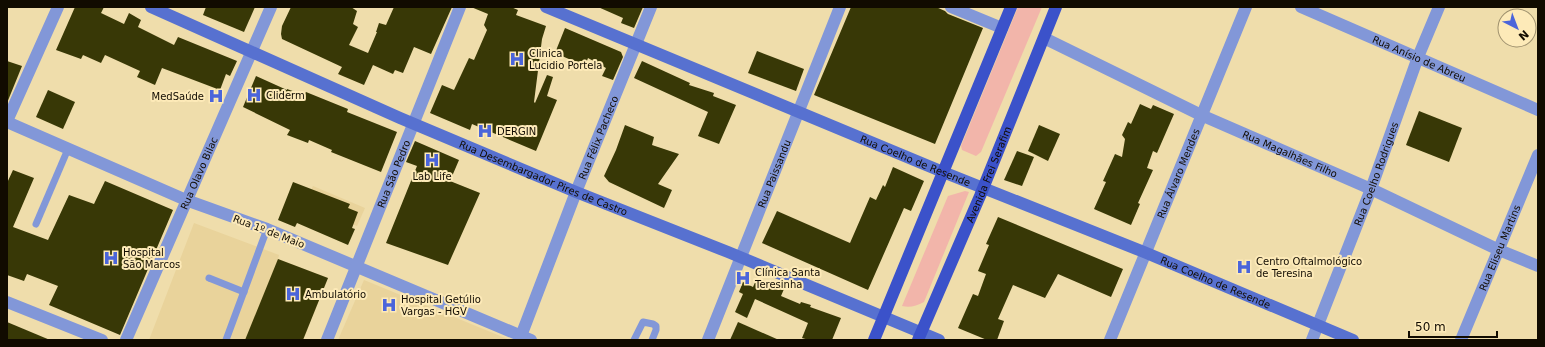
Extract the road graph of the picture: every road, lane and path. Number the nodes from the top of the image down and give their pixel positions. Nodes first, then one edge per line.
1 (58, 7) edge
2 (151, 7) edge
3 (271, 7) edge
4 (460, 7) edge
5 (546, 7) edge
6 (651, 7) edge
7 (840, 7) edge
8 (951, 7) edge
9 (1011, 7) edge
10 (1056, 7) edge
11 (1246, 7) edge
12 (1301, 7) edge
13 (1439, 7) edge
14 (1002, 28) junction
15 (1044, 38) junction
16 (637, 45) junction
17 (252, 52) junction
18 (1418, 57) junction
19 (1538, 110) edge
20 (798, 112) junction
21 (1201, 115) junction
22 (7, 122) edge
23 (413, 123) junction
24 (68, 149) junction
25 (1538, 155) edge
26 (943, 172) junction
27 (983, 188) junction
28 (1371, 189) junction
29 (576, 192) junction
30 (186, 200) junction
31 (36, 224) dead end
32 (267, 230) junction
33 (1499, 250) junction
34 (1144, 252) junction
35 (742, 258) junction
36 (356, 266) junction
37 (1538, 266) edge
38 (209, 278) dead end
39 (244, 292) junction
40 (7, 302) edge
41 (883, 318) junction
42 (1317, 325) junction
43 (919, 336) edge
44 (526, 338) edge
45 (102, 340) edge
46 (126, 340) edge
47 (226, 340) edge
48 (326, 340) edge
49 (634, 340) edge
50 (652, 340) edge
51 (708, 340) edge
52 (874, 340) edge
53 (939, 340) edge
54 (1110, 340) edge
55 (1312, 340) edge
56 (1353, 340) edge
57 (1461, 340) edge

1 - 22 street
2 - 17 main road, Rua Desembargador Pires de Castro
3 - 17 street, Rua Olavo Bilac
4 - 23 street, Rua São Pedro
5 - 16 main road, Rua Coelho de Resende
6 - 16 street, Rua Félix Pacheco
7 - 20 street, Rua Paissandu
8 - 14 street
9 - 14 main road
10 - 15 main road, Avenida Frei Serafim
11 - 21 street, Rua Álvaro Mendes
12 - 18 street, Rua Anísio de Abreu
13 - 18 street, Rua Coelho Rodrigues
14 - 26 main road
15 - 21 street, Rua Magalhães Filho
15 - 27 main road, Avenida Frei Serafim
16 - 20 main road, Rua Coelho de Resende
16 - 29 street, Rua Félix Pacheco
17 - 23 main road, Rua Desembargador Pires de Castro
17 - 30 street, Rua Olavo Bilac
18 - 19 street, Rua Anísio de Abreu
18 - 28 street, Rua Coelho Rodrigues
20 - 26 main road, Rua Coelho de Resende
20 - 35 street, Rua Paissandu
21 - 28 street, Rua Magalhães Filho
21 - 34 street, Rua Álvaro Mendes
22 - 24 street, Rua 1º de Maio
23 - 29 main road, Rua Desembargador Pires de Castro
23 - 36 street, Rua São Pedro
24 - 30 street, Rua 1º de Maio
24 - 31 lane
25 - 33 street, Rua Eliseu Martins
26 - 27 main road, Rua Coelho de Resende
26 - 41 main road
27 - 34 main road, Rua Coelho de Resende
27 - 43 main road, Avenida Frei Serafim
28 - 33 street, Rua Magalhães Filho
28 - 42 street, Rua Coelho Rodrigues
29 - 35 main road, Rua Desembargador Pires de Castro
29 - 44 street, Rua Félix Pacheco
30 - 32 street, Rua 1º de Maio
30 - 46 street, Rua Olavo Bilac
32 - 36 street, Rua 1º de Maio
32 - 39 lane
33 - 37 street, Rua Magalhães Filho
33 - 57 street, Rua Eliseu Martins
34 - 42 main road, Rua Coelho de Resende
34 - 54 street, Rua Álvaro Mendes
35 - 41 main road, Rua Desembargador Pires de Castro
35 - 51 street, Rua Paissandu
36 - 44 street, Rua 1º de Maio
36 - 48 street, Rua São Pedro
38 - 39 lane
39 - 47 lane
40 - 45 street
41 - 43 main road, Rua Desembargador Pires de Castro
41 - 52 main road
42 - 55 street, Rua Coelho Rodrigues
42 - 56 main road, Rua Coelho de Resende
43 - 53 main road, Rua Desembargador Pires de Castro
49 - 50 lane

